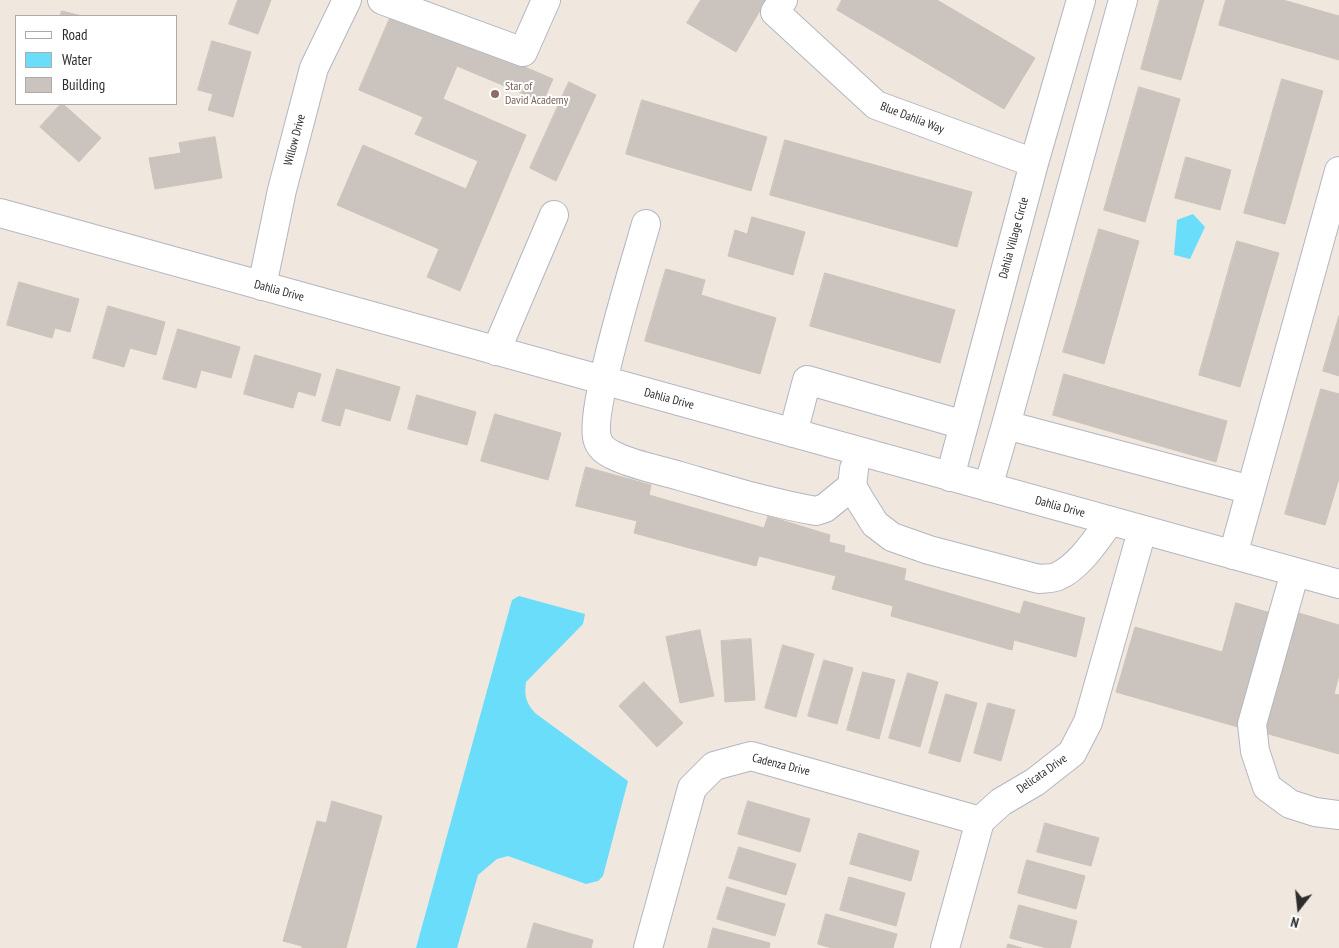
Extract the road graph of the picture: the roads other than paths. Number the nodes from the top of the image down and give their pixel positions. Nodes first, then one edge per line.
1 (347, 0) edge
2 (382, 0) edge
3 (783, 0) edge
4 (1081, 0) edge
5 (1123, 0) edge
6 (537, 3) edge
7 (1034, 164) junction
8 (1339, 171) edge
9 (0, 213) edge
10 (554, 215) dead end
11 (646, 224) dead end
12 (262, 286) junction
13 (496, 351) junction
14 (603, 381) junction
15 (1006, 425) junction
16 (964, 426) junction
17 (793, 433) junction
18 (856, 451) junction
19 (950, 477) junction
20 (852, 486) junction
21 (988, 488) junction
22 (1251, 490) junction
23 (1110, 521) junction
24 (1142, 531) junction
25 (1232, 555) junction
26 (1296, 572) junction
27 (1338, 578) edge
28 (1339, 815) edge
29 (980, 822) junction
30 (648, 948) edge
31 (945, 948) edge

1 - 12 street, Willow Drive
2 - 6 street
3 - 7 street, Blue Dahlia Way
4 - 7 street, Dahlia Village Circle
5 - 15 street
7 - 16 street, Dahlia Village Circle
8 - 22 street
9 - 12 street, Dahlia Drive
10 - 13 street
11 - 14 street
12 - 13 street, Dahlia Drive
13 - 14 street, Dahlia Drive
14 - 17 street, Dahlia Drive
14 - 20 street
15 - 21 street
15 - 22 street
16 - 17 street
16 - 19 street, Dahlia Village Circle
17 - 18 street, Dahlia Drive
18 - 19 street, Dahlia Drive
18 - 20 street
19 - 21 street, Dahlia Drive
20 - 23 street
21 - 23 street, Dahlia Drive
22 - 25 street
23 - 24 street, Dahlia Drive
24 - 25 street, Dahlia Drive
24 - 29 street, Delicata Drive
25 - 26 street, Dahlia Drive
26 - 27 street, Dahlia Drive
26 - 28 street
29 - 30 street, Cadenza Drive
29 - 31 street

